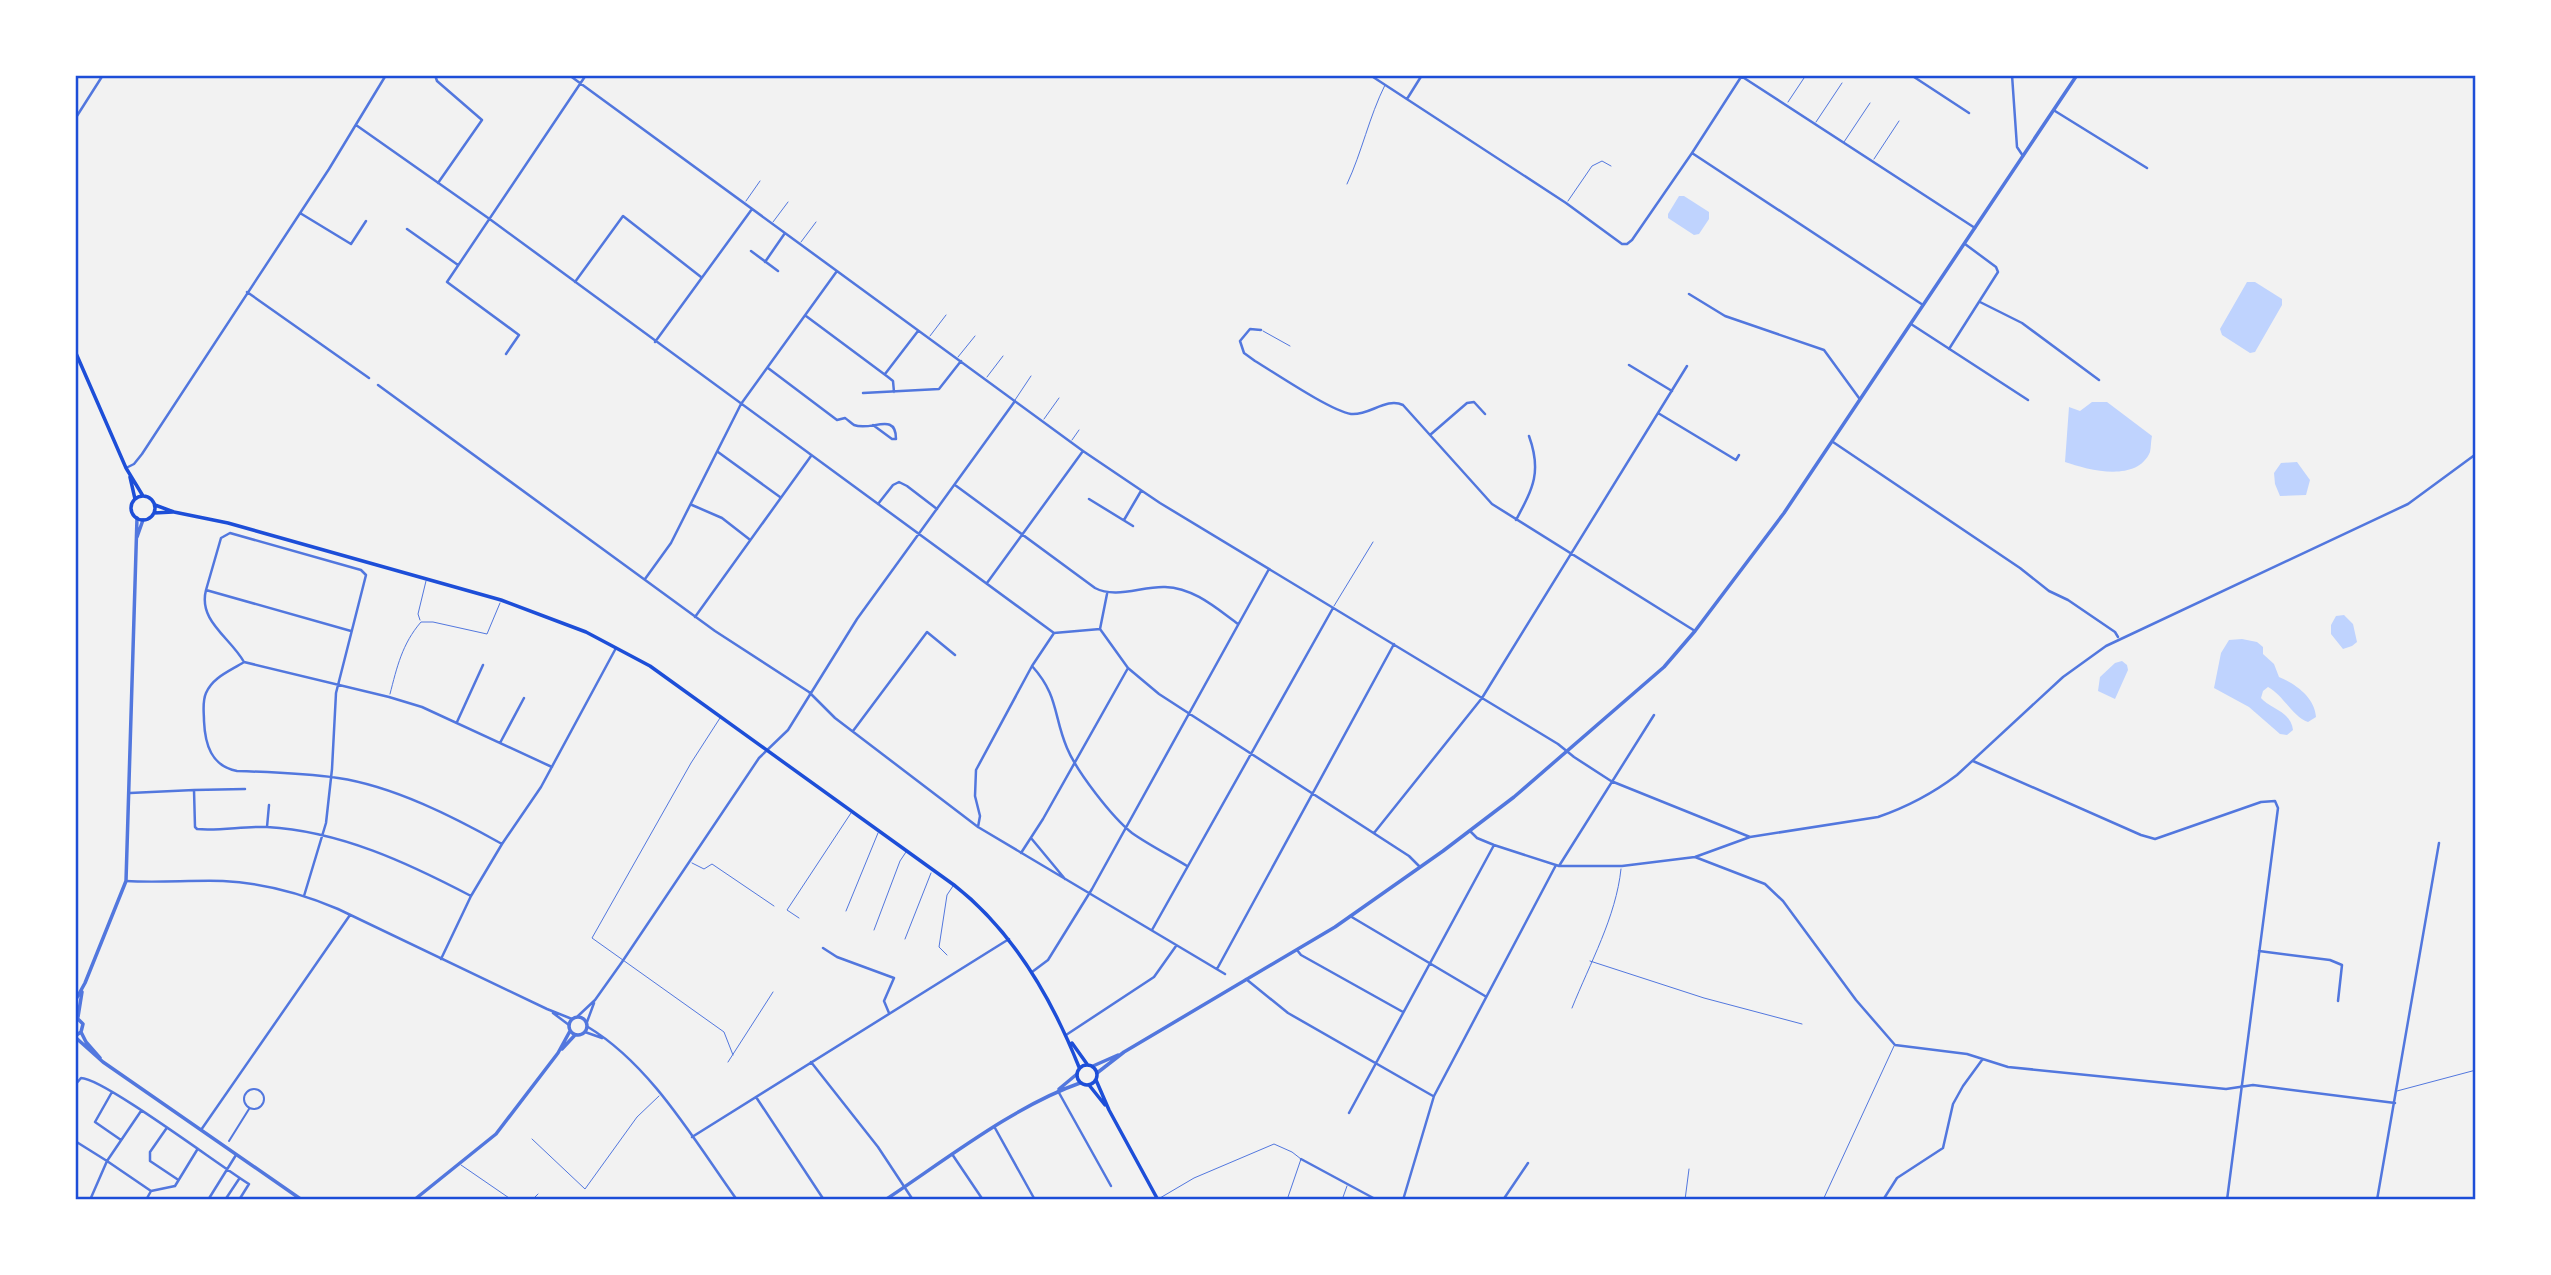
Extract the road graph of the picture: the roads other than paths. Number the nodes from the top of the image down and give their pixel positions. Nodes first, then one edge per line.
1 (103, 75) edge
2 (386, 75) edge
3 (435, 75) edge
4 (569, 75) edge
5 (586, 75) edge
6 (1370, 75) edge
7 (1422, 75) edge
8 (1806, 75) edge
9 (1910, 75) edge
10 (2012, 75) edge
11 (2077, 75) edge
12 (1742, 76) edge
13 (581, 83) junction
14 (1842, 83) dead end
15 (1385, 85) junction
16 (1407, 99) junction
17 (1870, 103) dead end
18 (1786, 105) junction
19 (2054, 110) junction
20 (1969, 113) dead end
21 (75, 118) edge
22 (1899, 121) dead end
23 (1814, 124) junction
24 (356, 125) junction
25 (1844, 142) junction
26 (1692, 153) junction
27 (2023, 156) junction
28 (1872, 161) junction
29 (1611, 166) dead end
30 (2147, 168) dead end
31 (760, 181) dead end
32 (438, 183) junction
33 (1347, 184) dead end
34 (788, 202) dead end
35 (745, 203) junction
36 (1566, 203) junction
37 (752, 209) junction
38 (300, 213) junction
39 (491, 220) junction
40 (366, 221) dead end
41 (816, 222) dead end
42 (772, 223) junction
43 (1975, 228) junction
44 (407, 229) dead end
45 (785, 233) junction
46 (799, 243) junction
47 (1965, 244) junction
48 (751, 251) dead end
49 (765, 261) junction
50 (459, 266) junction
51 (778, 271) dead end
52 (837, 271) junction
53 (701, 277) junction
54 (575, 282) junction
55 (247, 292) junction
56 (1689, 294) dead end
57 (1980, 302) junction
58 (1923, 305) junction
59 (946, 315) dead end
60 (806, 316) junction
61 (1910, 324) junction
62 (1261, 330) joint
63 (918, 331) junction
64 (975, 335) dead end
65 (929, 338) junction
66 (655, 342) junction
67 (1290, 346) dead end
68 (1949, 349) junction
69 (75, 351) edge
70 (506, 354) dead end
71 (1003, 356) dead end
72 (959, 360) junction
73 (1629, 365) dead end
74 (1687, 366) dead end
75 (768, 368) junction
76 (885, 374) junction
77 (1031, 376) dead end
78 (369, 378) dead end
79 (985, 379) junction
80 (2099, 380) dead end
81 (379, 385) dead end
82 (1672, 391) junction
83 (894, 392) junction
84 (863, 393) dead end
85 (1059, 398) dead end
86 (1861, 400) junction
87 (2028, 400) dead end
88 (1015, 401) junction
89 (741, 404) junction
90 (1658, 413) junction
91 (1485, 414) dead end
92 (1042, 421) junction
93 (873, 425) junction
94 (1079, 430) dead end
95 (1430, 435) junction
96 (1530, 436) dead end
97 (1070, 441) junction
98 (1833, 442) junction
99 (1083, 451) junction
100 (718, 452) junction
101 (2476, 454) edge
102 (1739, 455) dead end
103 (811, 456) junction
104 (126, 468) junction
105 (129, 474) junction
106 (955, 485) junction
107 (1142, 491) junction
108 (143, 496) junction
109 (781, 498) junction
110 (135, 499) junction
111 (1089, 499) dead end
112 (155, 505) junction
113 (692, 505) junction
114 (878, 505) junction
115 (937, 509) junction
116 (174, 512) junction
117 (154, 513) junction
118 (136, 518) junction
119 (144, 520) junction
120 (1124, 520) junction
121 (1516, 520) junction
122 (1133, 526) dead end
123 (919, 535) junction
124 (1021, 536) junction
125 (136, 539) junction
126 (750, 540) junction
127 (1373, 542) dead end
128 (1571, 553) junction
129 (1269, 569) junction
130 (427, 579) junction
131 (644, 579) junction
132 (987, 583) junction
133 (206, 590) junction
134 (1107, 594) junction
135 (502, 600) junction
136 (1333, 608) junction
137 (695, 617) junction
138 (421, 622) junction
139 (1238, 624) junction
140 (1100, 629) junction
141 (351, 631) junction
142 (1695, 631) junction
143 (1054, 633) junction
144 (2119, 638) junction
145 (1394, 644) junction
146 (616, 647) junction
147 (955, 655) dead end
148 (244, 662) junction
149 (483, 665) dead end
150 (1032, 666) junction
151 (1128, 668) junction
152 (338, 685) junction
153 (811, 694) junction
154 (389, 697) junction
155 (524, 698) dead end
156 (1482, 698) junction
157 (1189, 713) junction
158 (1654, 715) dead end
159 (721, 717) junction
160 (457, 722) junction
161 (853, 731) junction
162 (500, 743) junction
163 (767, 750) junction
164 (1568, 751) junction
165 (1251, 754) junction
166 (1972, 761) junction
167 (1074, 762) junction
168 (552, 767) junction
169 (331, 777) junction
170 (1611, 780) junction
171 (245, 789) dead end
172 (194, 790) junction
173 (130, 793) junction
174 (1312, 793) junction
175 (269, 805) dead end
176 (852, 812) junction
177 (267, 827) junction
178 (978, 827) junction
179 (1126, 827) junction
180 (879, 831) junction
181 (1470, 831) junction
182 (1374, 833) junction
183 (323, 836) junction
184 (1030, 837) junction
185 (1750, 837) junction
186 (2439, 843) dead end
187 (502, 844) junction
188 (1494, 845) junction
189 (907, 851) junction
190 (1020, 854) junction
191 (1695, 857) junction
192 (690, 862) junction
193 (1558, 865) junction
194 (1188, 866) junction
195 (1621, 866) junction
196 (1420, 867) junction
197 (934, 870) junction
198 (126, 881) junction
199 (1067, 881) junction
200 (954, 885) junction
201 (1088, 893) junction
202 (304, 896) junction
203 (471, 896) junction
204 (774, 906) dead end
205 (846, 911) dead end
206 (350, 915) junction
207 (1350, 916) junction
208 (799, 918) dead end
209 (874, 930) dead end
210 (1152, 930) junction
211 (905, 939) dead end
212 (1009, 939) junction
213 (1176, 945) junction
214 (823, 948) dead end
215 (1297, 949) junction
216 (2259, 951) junction
217 (947, 955) dead end
218 (441, 959) junction
219 (1590, 961) junction
220 (622, 962) junction
221 (1430, 964) junction
222 (1217, 969) junction
223 (1031, 973) junction
224 (1224, 974) dead end
225 (1246, 979) junction
226 (82, 989) junction
227 (773, 992) dead end
228 (1486, 996) junction
229 (596, 1000) junction
230 (75, 1001) edge
231 (2338, 1001) dead end
232 (1572, 1008) dead end
233 (547, 1009) junction
234 (1402, 1012) junction
235 (889, 1013) junction
236 (77, 1016) edge
237 (578, 1016) junction
238 (572, 1018) junction
239 (587, 1024) junction
240 (1802, 1024) dead end
241 (569, 1028) junction
242 (81, 1032) junction
243 (585, 1032) junction
244 (575, 1035) junction
245 (75, 1036) edge
246 (1067, 1036) junction
247 (603, 1038) junction
248 (1895, 1045) junction
249 (1124, 1052) junction
250 (558, 1053) junction
251 (733, 1055) junction
252 (1982, 1060) junction
253 (728, 1062) dead end
254 (811, 1062) junction
255 (1376, 1063) junction
256 (107, 1064) junction
257 (1087, 1064) junction
258 (1093, 1066) junction
259 (1079, 1067) junction
260 (2476, 1070) edge
261 (1097, 1073) junction
262 (1076, 1074) junction
263 (1096, 1080) junction
264 (1080, 1083) junction
265 (75, 1085) edge
266 (1089, 1085) junction
267 (2242, 1086) junction
268 (1058, 1091) junction
269 (2397, 1091) junction
270 (112, 1092) junction
271 (661, 1094) junction
272 (756, 1096) junction
273 (1434, 1096) junction
274 (2395, 1102) junction
275 (249, 1108) junction
276 (1109, 1110) junction
277 (141, 1111) junction
278 (1349, 1113) dead end
279 (995, 1128) junction
280 (166, 1129) junction
281 (201, 1130) junction
282 (692, 1137) junction
283 (532, 1139) dead end
284 (121, 1140) junction
285 (229, 1140) dead end
286 (77, 1142) edge
287 (75, 1150) edge
288 (197, 1150) junction
289 (236, 1154) junction
290 (952, 1154) junction
291 (1301, 1160) junction
292 (107, 1161) junction
293 (459, 1163) junction
294 (1528, 1163) dead end
295 (1689, 1169) dead end
296 (226, 1170) junction
297 (239, 1178) junction
298 (178, 1180) junction
299 (1348, 1184) junction
300 (1111, 1185) dead end
301 (905, 1186) junction
302 (151, 1191) junction
303 (538, 1194) dead end
304 (1158, 1199) edge
305 (90, 1200) edge
306 (146, 1200) edge
307 (208, 1200) edge
308 (225, 1200) edge
309 (239, 1200) edge
310 (302, 1200) edge
311 (414, 1200) edge
312 (512, 1200) edge
313 (532, 1200) edge
314 (737, 1200) edge
315 (824, 1200) edge
316 (885, 1200) edge
317 (913, 1200) edge
318 (983, 1200) edge
319 (1035, 1200) edge
320 (1287, 1200) edge
321 (1342, 1200) edge
322 (1377, 1200) edge
323 (1403, 1200) edge
324 (1503, 1200) edge
325 (1685, 1200) edge
326 (1823, 1200) edge
327 (1883, 1200) edge
328 (2227, 1200) edge
329 (2377, 1200) edge

1 - 21 street
2 - 24 street
3 - 32 street
4 - 13 street
5 - 13 street
6 - 15 street
7 - 16 street
8 - 18 lane
9 - 20 street
10 - 27 street
11 - 19 street
12 - 18 street
12 - 26 street
13 - 35 street
13 - 39 street
14 - 23 lane
15 - 16 street
15 - 33 lane
16 - 36 street
17 - 25 lane
18 - 23 street
19 - 27 street
19 - 30 street
22 - 28 lane
23 - 25 street
24 - 32 street
24 - 38 street
25 - 28 street
26 - 36 street
26 - 58 street
27 - 43 street
28 - 43 street
29 - 36 lane
31 - 35 lane
32 - 39 street
34 - 42 lane
35 - 37 street
37 - 42 street
37 - 53 street
38 - 40 street
38 - 55 street
39 - 50 street
39 - 54 street
41 - 46 lane
42 - 45 street
43 - 47 street
44 - 50 street
45 - 46 street
45 - 49 street
46 - 52 street
47 - 57 street
47 - 58 street
48 - 49 street
49 - 51 street
50 - 70 street
52 - 60 street
52 - 63 street
53 - 54 street
53 - 66 street
54 - 66 street
55 - 78 street
55 - 104 street
56 - 86 street
57 - 68 street
57 - 80 street
58 - 61 street
59 - 65 lane
60 - 75 street
60 - 76 street
61 - 68 street
61 - 86 street
62 - 67 lane
62 - 95 street
63 - 65 street
63 - 76 street
64 - 72 lane
65 - 72 street
66 - 89 street
68 - 87 street
69 - 104 main road
71 - 79 lane
72 - 79 street
72 - 83 street
73 - 82 street
74 - 82 street
75 - 89 street
75 - 93 street
76 - 83 street
77 - 88 lane
79 - 88 street
81 - 131 street
82 - 90 street
83 - 84 street
85 - 92 lane
86 - 98 street
88 - 92 street
88 - 106 street
89 - 100 street
89 - 103 street
90 - 102 street
90 - 128 street
91 - 95 street
92 - 97 street
93 - 93 street
94 - 97 lane
95 - 121 street
96 - 121 street
97 - 99 street
98 - 142 street
98 - 144 street
99 - 107 street
99 - 124 street
100 - 109 street
100 - 113 street
101 - 144 street
103 - 109 street
103 - 114 street
104 - 105 main road
105 - 108 main road
105 - 110 main road
106 - 115 street
106 - 124 street
107 - 120 street
107 - 129 street
108 - 110 main road
108 - 112 main road
109 - 126 street
110 - 118 main road
111 - 120 street
112 - 116 main road
112 - 117 main road
113 - 126 street
113 - 131 street
114 - 115 street
114 - 123 street
115 - 123 street
116 - 117 main road
116 - 130 main road
117 - 119 main road
118 - 119 main road
118 - 125 street
119 - 125 street
120 - 122 street
121 - 128 street
123 - 132 street
123 - 153 street
124 - 132 street
124 - 134 street
125 - 173 street
126 - 137 street
127 - 136 lane
128 - 142 street
128 - 156 street
129 - 136 street
129 - 139 street
130 - 135 main road
130 - 138 lane
131 - 137 street
132 - 143 street
133 - 141 street
133 - 141 street
133 - 148 street
134 - 139 street
134 - 140 street
135 - 138 lane
135 - 146 main road
136 - 145 street
136 - 165 street
137 - 153 street
138 - 154 lane
139 - 157 street
140 - 143 street
140 - 151 street
141 - 152 street
142 - 164 street
143 - 150 street
144 - 166 street
145 - 156 street
145 - 174 street
146 - 159 main road
146 - 168 street
147 - 161 street
148 - 152 street
148 - 169 street
149 - 160 street
150 - 167 street
150 - 178 street
151 - 157 street
151 - 167 street
152 - 154 street
152 - 169 street
153 - 161 street
153 - 163 street
154 - 160 street
155 - 162 street
156 - 164 street
156 - 182 street
157 - 165 street
157 - 179 street
158 - 170 street
159 - 163 main road
159 - 220 lane
160 - 162 street
161 - 178 street
162 - 168 street
163 - 176 main road
163 - 192 street
164 - 170 street
164 - 181 street
165 - 174 street
165 - 194 street
166 - 185 street
166 - 216 street
167 - 179 street
167 - 184 street
168 - 187 street
169 - 183 street
169 - 187 street
170 - 185 street
170 - 193 street
171 - 172 street
172 - 173 street
172 - 177 street
173 - 198 street
174 - 182 street
174 - 222 street
175 - 177 street
176 - 180 main road
176 - 208 lane
177 - 183 street
178 - 190 street
179 - 194 street
179 - 201 street
180 - 189 main road
180 - 205 lane
181 - 188 street
181 - 196 street
182 - 196 street
183 - 202 street
183 - 203 street
184 - 190 street
184 - 199 street
185 - 191 street
186 - 269 street
187 - 203 street
188 - 193 street
188 - 221 street
189 - 197 main road
189 - 209 lane
190 - 199 street
191 - 195 street
191 - 248 street
192 - 204 lane
192 - 220 street
193 - 195 street
193 - 228 street
194 - 210 street
195 - 219 lane
196 - 207 street
197 - 200 main road
197 - 211 lane
198 - 202 street
198 - 226 street
199 - 201 street
200 - 212 main road
200 - 217 lane
201 - 210 street
201 - 223 street
202 - 206 street
203 - 218 street
206 - 218 street
206 - 281 street
207 - 215 street
207 - 221 street
210 - 213 street
212 - 223 main road
212 - 235 street
213 - 222 street
213 - 246 street
214 - 235 street
215 - 225 street
215 - 234 street
216 - 231 street
216 - 267 street
218 - 233 street
219 - 232 lane
219 - 240 lane
220 - 229 street
220 - 251 lane
221 - 228 street
221 - 234 street
222 - 224 street
223 - 246 main road
225 - 249 street
225 - 255 street
226 - 230 street
226 - 236 street
227 - 251 lane
228 - 273 street
229 - 237 street
229 - 239 street
233 - 238 street
233 - 241 street
234 - 255 street
235 - 254 street
236 - 242 street
237 - 238 street
237 - 239 street
238 - 241 street
239 - 243 street
239 - 247 street
241 - 244 street
241 - 250 street
242 - 245 street
242 - 256 street
243 - 244 street
243 - 247 street
244 - 250 street
245 - 256 street
246 - 257 main road
246 - 259 main road
247 - 271 street
248 - 252 street
248 - 326 lane
249 - 258 street
249 - 261 street
250 - 293 street
251 - 253 lane
252 - 267 street
252 - 327 street
254 - 272 street
254 - 301 street
255 - 273 street
255 - 278 street
256 - 281 street
257 - 258 main road
257 - 259 main road
258 - 261 main road
259 - 262 main road
260 - 269 lane
261 - 263 main road
262 - 264 main road
262 - 268 street
263 - 266 main road
263 - 276 main road
264 - 266 main road
264 - 268 street
265 - 270 street
266 - 276 main road
267 - 274 street
267 - 328 street
268 - 279 street
268 - 300 street
269 - 274 street
270 - 277 street
270 - 284 street
271 - 282 street
271 - 283 lane
272 - 282 street
272 - 315 street
273 - 323 street
274 - 329 street
275 - 275 street
275 - 285 street
276 - 304 main road
277 - 280 street
277 - 284 street
279 - 290 street
279 - 319 street
280 - 288 street
280 - 298 street
281 - 289 street
282 - 314 street
284 - 292 street
286 - 287 street
286 - 292 street
288 - 296 street
288 - 298 street
289 - 296 street
289 - 310 street
290 - 301 street
290 - 318 street
291 - 299 street
291 - 304 lane
291 - 320 lane
292 - 302 street
292 - 305 street
293 - 311 street
293 - 312 lane
294 - 324 street
295 - 325 lane
296 - 297 street
296 - 307 street
297 - 308 street
297 - 309 street
298 - 302 street
299 - 321 lane
299 - 322 street
301 - 316 street
301 - 317 street
302 - 306 street
303 - 313 lane

